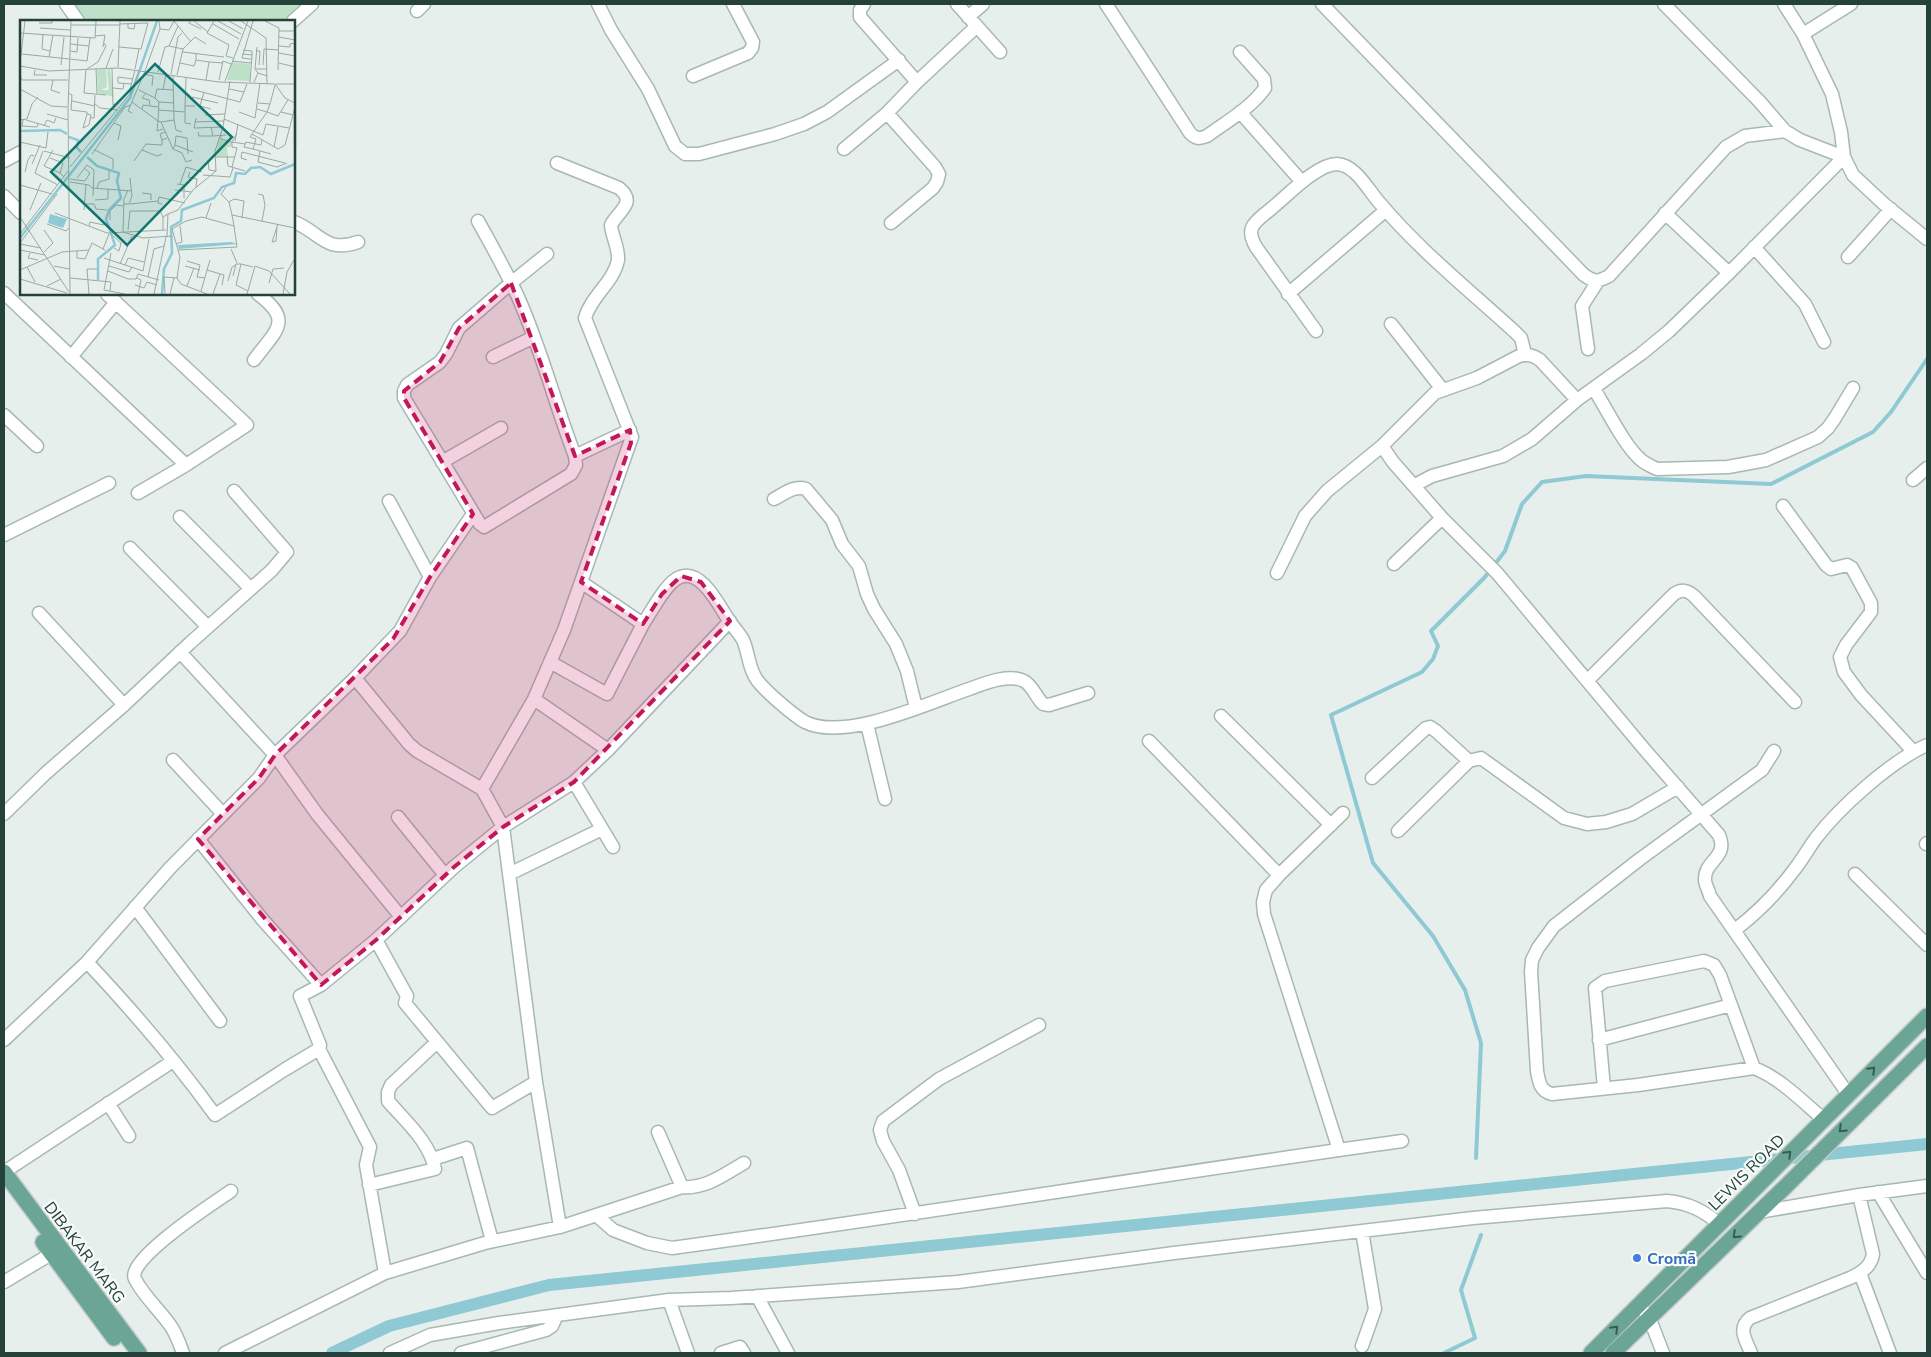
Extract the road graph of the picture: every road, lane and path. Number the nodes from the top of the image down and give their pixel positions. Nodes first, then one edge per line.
1 (66, 4) edge
2 (312, 4) edge
3 (598, 4) edge
4 (733, 4) edge
5 (864, 4) edge
6 (957, 4) edge
7 (983, 4) edge
8 (1106, 4) edge
9 (1322, 4) edge
10 (1664, 4) edge
11 (1784, 4) edge
12 (1851, 4) edge
13 (968, 16) junction
14 (77, 20) edge
15 (294, 20) edge
16 (977, 26) junction
17 (1803, 34) junction
18 (1000, 52) dead end
19 (1240, 52) dead end
20 (899, 60) junction
21 (692, 76) dead end
22 (917, 82) junction
23 (1240, 112) junction
24 (887, 113) junction
25 (1785, 131) junction
26 (844, 149) dead end
27 (20, 153) edge
28 (1844, 157) junction
29 (4, 161) edge
30 (557, 163) dead end
31 (1302, 182) junction
32 (4, 196) edge
33 (1386, 210) junction
34 (1891, 210) junction
35 (20, 211) edge
36 (1665, 213) junction
37 (478, 222) dead end
38 (295, 223) edge
39 (891, 223) dead end
40 (1927, 239) edge
41 (358, 242) dead end
42 (1754, 247) junction
43 (548, 254) dead end
44 (1848, 258) dead end
45 (1729, 273) junction
46 (1598, 281) junction
47 (511, 283) junction
48 (4, 293) edge
49 (1288, 294) junction
50 (259, 295) edge
51 (111, 298) edge
52 (1391, 324) dead end
53 (1316, 331) dead end
54 (534, 337) junction
55 (1824, 342) dead end
56 (1588, 349) dead end
57 (1525, 354) junction
58 (71, 357) junction
59 (493, 357) dead end
60 (254, 360) dead end
61 (1853, 388) dead end
62 (1442, 389) junction
63 (1594, 389) junction
64 (1577, 400) junction
65 (4, 415) edge
66 (501, 428) dead end
67 (630, 430) junction
68 (36, 446) dead end
69 (1382, 446) junction
70 (575, 456) junction
71 (442, 462) junction
72 (186, 465) junction
73 (1927, 468) edge
74 (1913, 480) dead end
75 (108, 483) dead end
76 (1415, 485) junction
77 (234, 492) dead end
78 (138, 493) dead end
79 (774, 499) dead end
80 (389, 501) dead end
81 (1783, 506) dead end
82 (473, 514) junction
83 (180, 517) dead end
84 (1442, 518) junction
85 (4, 535) edge
86 (130, 548) dead end
87 (1394, 564) dead end
88 (1277, 573) dead end
89 (430, 577) junction
90 (581, 582) junction
91 (251, 589) junction
92 (39, 613) dead end
93 (730, 621) junction
94 (644, 624) junction
95 (208, 627) junction
96 (180, 652) junction
97 (550, 662) junction
98 (355, 678) junction
99 (1588, 680) junction
100 (1088, 693) dead end
101 (534, 699) junction
102 (1795, 702) dead end
103 (124, 705) junction
104 (916, 708) junction
105 (1221, 716) dead end
106 (867, 724) junction
107 (1149, 741) dead end
108 (1927, 745) edge
109 (608, 750) junction
110 (1774, 751) dead end
111 (1913, 751) junction
112 (275, 755) junction
113 (173, 760) dead end
114 (1469, 761) junction
115 (1372, 778) dead end
116 (574, 782) junction
117 (1678, 787) junction
118 (482, 789) junction
119 (885, 799) dead end
120 (1343, 813) dead end
121 (4, 814) edge
122 (223, 814) junction
123 (1701, 814) junction
124 (398, 817) dead end
125 (1331, 825) junction
126 (503, 827) junction
127 (602, 829) junction
128 (1398, 831) dead end
129 (198, 839) junction
130 (613, 848) dead end
131 (509, 874) junction
132 (1855, 874) dead end
133 (445, 875) junction
134 (1279, 875) junction
135 (135, 907) junction
136 (401, 917) junction
137 (1735, 930) junction
138 (376, 940) junction
139 (1927, 945) edge
140 (87, 962) junction
141 (321, 985) junction
142 (1731, 1005) junction
143 (1927, 1016) edge
144 (220, 1021) dead end
145 (1039, 1025) dead end
146 (4, 1040) edge
147 (1599, 1040) junction
148 (437, 1042) junction
149 (1927, 1046) edge
150 (320, 1050) junction
151 (173, 1060) junction
152 (1754, 1068) junction
153 (536, 1082) junction
154 (1604, 1088) junction
155 (1848, 1094) junction
156 (108, 1103) junction
157 (1818, 1124) junction
158 (658, 1132) dead end
159 (129, 1136) dead end
160 (1402, 1141) dead end
161 (1339, 1150) junction
162 (433, 1159) junction
163 (744, 1163) dead end
164 (4, 1172) edge
165 (369, 1186) junction
166 (1927, 1186) edge
167 (682, 1187) junction
168 (4, 1189) edge
169 (231, 1190) dead end
170 (1878, 1192) junction
171 (1859, 1195) junction
172 (1759, 1212) junction
173 (915, 1214) junction
174 (596, 1215) junction
175 (1719, 1224) junction
176 (560, 1227) junction
177 (1362, 1231) junction
178 (492, 1241) junction
179 (51, 1254) junction
180 (385, 1273) junction
181 (1860, 1273) junction
182 (1927, 1273) edge
183 (4, 1282) edge
184 (757, 1296) junction
185 (669, 1300) junction
186 (1638, 1305) junction
187 (557, 1315) junction
188 (1649, 1317) junction
189 (1362, 1346) dead end
190 (126, 1353) edge
191 (139, 1353) edge
192 (183, 1353) edge
193 (225, 1353) edge
194 (390, 1353) edge
195 (461, 1353) edge
196 (688, 1353) edge
197 (721, 1353) edge
198 (744, 1353) edge
199 (788, 1353) edge
200 (1591, 1353) edge
201 (1613, 1353) edge
202 (1663, 1353) edge
203 (1751, 1353) edge
204 (1888, 1353) edge

1 - 14 street
2 - 15 street
3 - 20 street
4 - 21 street
5 - 20 street
6 - 13 street
7 - 13 street
8 - 23 street
9 - 46 street
10 - 25 street
11 - 17 street
12 - 17 street
13 - 16 street
16 - 18 street
16 - 22 street
17 - 28 street
19 - 23 street
20 - 22 street
22 - 24 street
23 - 31 street
24 - 26 street
24 - 39 street
25 - 28 street
25 - 36 street
27 - 29 street
28 - 34 street
28 - 42 street
30 - 67 street
31 - 33 street
31 - 49 street
32 - 35 street
33 - 49 street
33 - 57 street
34 - 40 street
34 - 44 street
36 - 45 street
36 - 46 street
37 - 47 street
38 - 41 street
42 - 45 street
42 - 55 street
43 - 47 street
45 - 63 street
46 - 56 street
47 - 54 street
47 - 71 street
48 - 58 street
49 - 53 street
50 - 60 street
51 - 58 street
51 - 72 street
52 - 62 street
54 - 59 street
54 - 70 street
57 - 62 street
57 - 64 street
58 - 72 street
61 - 63 street
62 - 69 street
63 - 64 street
64 - 76 street
65 - 68 street
66 - 71 street
67 - 70 street
67 - 90 street
69 - 76 street
69 - 88 street
70 - 82 street
71 - 82 street
72 - 78 street
73 - 74 street
75 - 85 street
76 - 84 street
77 - 91 street
79 - 104 street
80 - 89 street
81 - 111 street
82 - 89 street
83 - 91 street
84 - 87 street
84 - 99 street
86 - 95 street
89 - 98 street
90 - 94 street
90 - 97 street
91 - 95 street
92 - 103 street
93 - 94 street
93 - 106 street
93 - 109 street
94 - 97 street
95 - 96 street
96 - 103 street
96 - 112 street
97 - 101 street
98 - 112 street
98 - 118 street
99 - 102 street
99 - 117 street
100 - 104 street
101 - 109 street
101 - 118 street
103 - 121 street
104 - 106 street
105 - 125 street
106 - 119 street
107 - 134 street
108 - 111 street
109 - 116 street
110 - 123 street
111 - 137 street
112 - 122 street
112 - 136 street
113 - 122 street
114 - 115 street
114 - 117 street
114 - 128 street
116 - 126 street
116 - 127 street
117 - 123 street
118 - 126 street
120 - 125 street
122 - 129 street
123 - 137 street
123 - 154 street
124 - 133 street
125 - 134 street
126 - 131 street
126 - 133 street
127 - 130 street
127 - 131 street
129 - 135 street
129 - 141 street
131 - 153 street
132 - 139 street
133 - 136 street
134 - 161 street
135 - 140 street
135 - 144 street
136 - 138 street
137 - 155 street
138 - 141 street
138 - 148 street
140 - 146 street
140 - 151 street
141 - 150 street
142 - 147 street
142 - 147 street
142 - 152 street
155 -> 143 main road, LEWIS ROAD
145 - 173 street
147 - 154 street
148 - 153 street
148 - 162 street
149 -> 172 main road
150 - 151 street
150 - 165 street
151 - 156 street
152 - 154 street
152 - 157 street
153 - 176 street
155 - 157 main road, LEWIS ROAD
156 - 159 street
156 - 164 street
175 -> 157 main road, LEWIS ROAD
158 - 167 street
160 - 161 street
161 - 173 street
162 - 165 street
162 - 178 street
163 - 167 street
164 - 191 main road, DIBAKAR MARG
165 - 180 street
166 - 170 street
167 - 174 street
168 - 179 main road, DIBAKAR MARG
169 - 192 street
170 - 171 street
170 - 182 street
171 - 172 street
171 - 181 street
172 -> 188 main road
173 - 174 street
174 - 176 street
175 - 177 street
175 - 186 main road, LEWIS ROAD
176 - 178 street
177 - 184 street
177 - 189 street
178 - 180 street
179 - 183 street
179 - 190 main road, DIBAKAR MARG
180 - 193 street
181 - 203 street
181 - 204 street
184 - 185 street
184 - 199 street
185 - 187 street
185 - 196 street
186 - 188 street
200 -> 186 main road, LEWIS ROAD
187 - 194 street
187 - 195 street
188 - 201 main road
188 - 202 street
197 - 198 street

